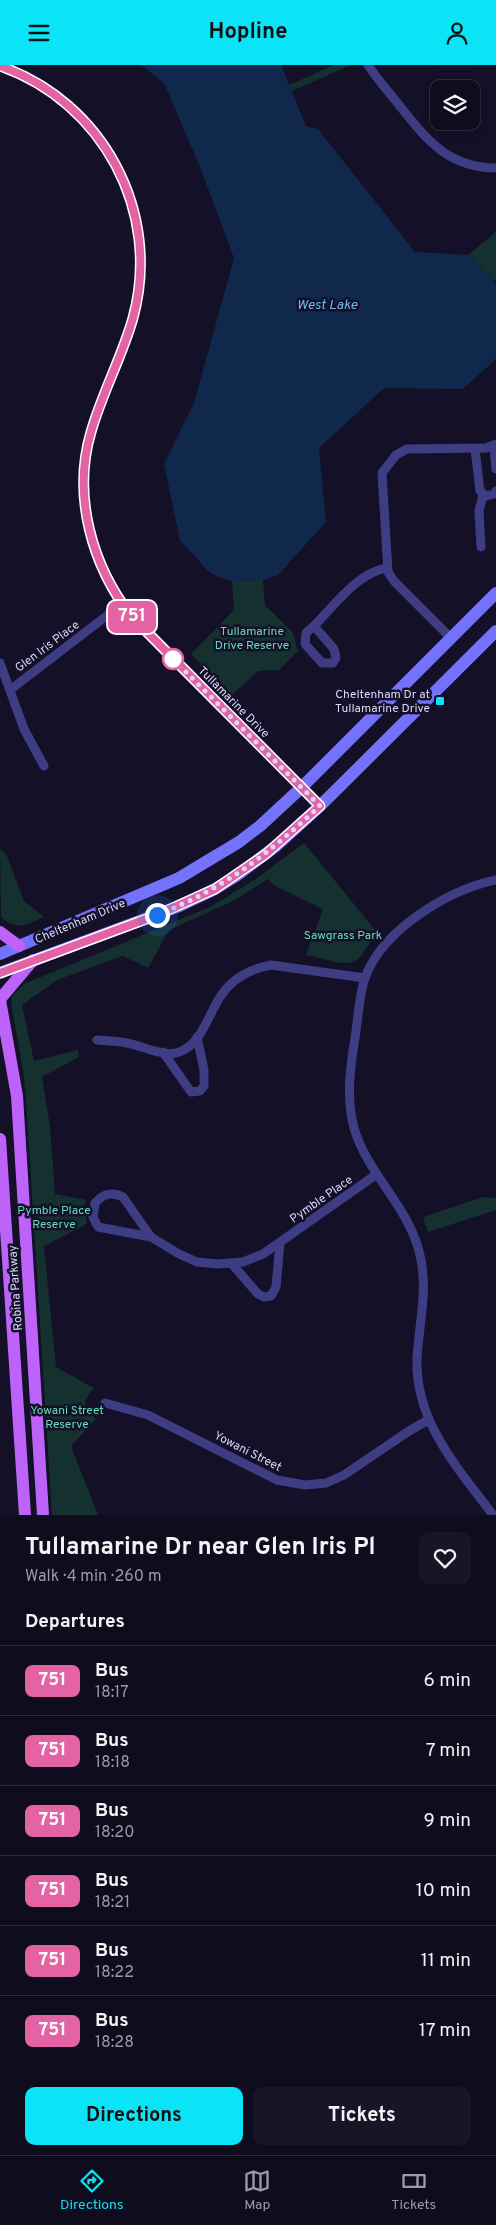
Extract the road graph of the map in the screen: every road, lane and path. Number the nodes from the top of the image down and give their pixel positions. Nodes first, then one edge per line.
1 (368, 65) edge
2 (0, 66) edge
3 (496, 168) edge
4 (495, 445) edge
5 (475, 449) junction
6 (496, 469) edge
7 (496, 491) edge
8 (483, 495) junction
9 (481, 547) dead end
10 (387, 568) junction
11 (496, 593) edge
12 (122, 604) junction
13 (314, 626) dead end
14 (496, 631) edge
15 (451, 638) junction
16 (0, 663) edge
17 (10, 689) junction
18 (44, 765) dead end
19 (301, 788) junction
20 (320, 806) junction
21 (496, 879) edge
22 (0, 933) edge
23 (19, 946) junction
24 (0, 954) edge
25 (33, 960) junction
26 (0, 973) edge
27 (365, 979) junction
28 (0, 999) edge
29 (197, 1037) junction
30 (97, 1040) dead end
31 (163, 1052) junction
32 (0, 1139) edge
33 (377, 1174) junction
34 (151, 1237) junction
35 (280, 1243) junction
36 (232, 1264) junction
37 (105, 1403) dead end
38 (428, 1420) junction
39 (25, 1515) edge
40 (42, 1515) edge
41 (493, 1515) edge

1 - 3 street
2 - 12 street, Tullamarine Drive
4 - 5 street
4 - 6 street
5 - 8 street
5 - 10 street
7 - 8 street
8 - 9 street
10 - 13 street
10 - 15 street
11 - 15 main road, Cheltenham Drive
12 - 17 street, Glen Iris Place
12 - 19 street, Tullamarine Drive
14 - 20 main road, Cheltenham Drive
15 - 19 main road, Cheltenham Drive
16 - 17 street, Glen Iris Place
17 - 18 street, Glen Iris Place
19 - 20 street, Tullamarine Drive
19 - 23 main road, Cheltenham Drive
20 - 25 main road, Cheltenham Drive
21 - 27 street
22 - 23 main road
23 - 24 main road, Cheltenham Drive
25 - 26 main road, Cheltenham Drive
25 - 28 main road
27 - 29 street
27 - 33 street
28 - 40 main road, Robina Parkway
29 - 31 street
29 - 31 street
30 - 31 street
32 - 39 main road, Robina Parkway
33 - 35 street, Pymble Place
33 - 38 street
34 - 34 street, Pymble Place
34 - 36 street, Pymble Place
35 - 36 street, Pymble Place
35 - 36 street
37 - 38 street, Yowani Street
38 - 41 street

